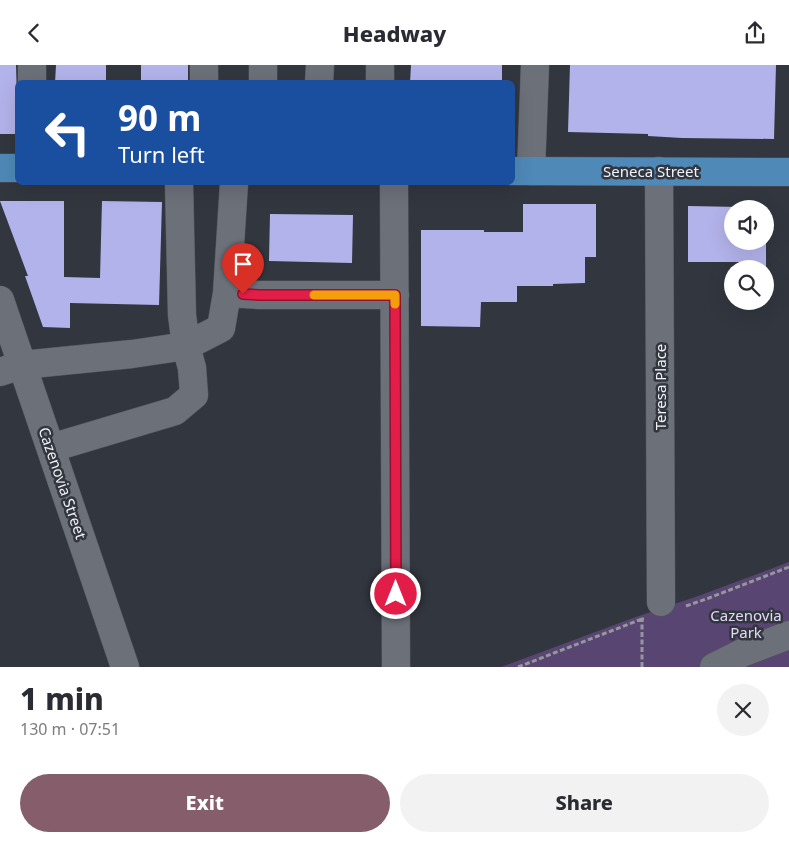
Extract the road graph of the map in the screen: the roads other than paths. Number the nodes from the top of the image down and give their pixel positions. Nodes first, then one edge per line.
1 (32, 65) edge
2 (204, 65) edge
3 (263, 65) edge
4 (320, 65) edge
5 (380, 65) edge
6 (536, 65) edge
7 (32, 80) edge
8 (204, 80) edge
9 (263, 80) edge
10 (319, 80) edge
11 (380, 80) edge
12 (0, 167) edge
13 (15, 168) edge
14 (522, 171) edge
15 (659, 171) junction
16 (789, 173) edge
17 (179, 185) edge
18 (234, 185) edge
19 (394, 185) edge
20 (227, 293) junction
21 (395, 295) junction
22 (0, 299) edge
23 (186, 346) junction
24 (11, 368) edge
25 (51, 448) junction
26 (659, 611) road end
27 (789, 635) edge
28 (117, 665) edge
29 (396, 667) edge
30 (714, 667) edge

1 - 7 street
2 - 8 street
3 - 9 street
4 - 10 street
5 - 11 street
6 - 14 street
12 - 13 main road
14 - 15 main road, Seneca Street
15 - 16 main road, Seneca Street
15 - 26 street, Teresa Place
17 - 23 street
18 - 20 street
19 - 21 street
20 - 21 street
20 - 23 street
21 - 29 street
22 - 24 street, Cazenovia Street
23 - 24 street
23 - 25 street
24 - 25 street, Cazenovia Street
25 - 28 street, Cazenovia Street
27 - 30 street

